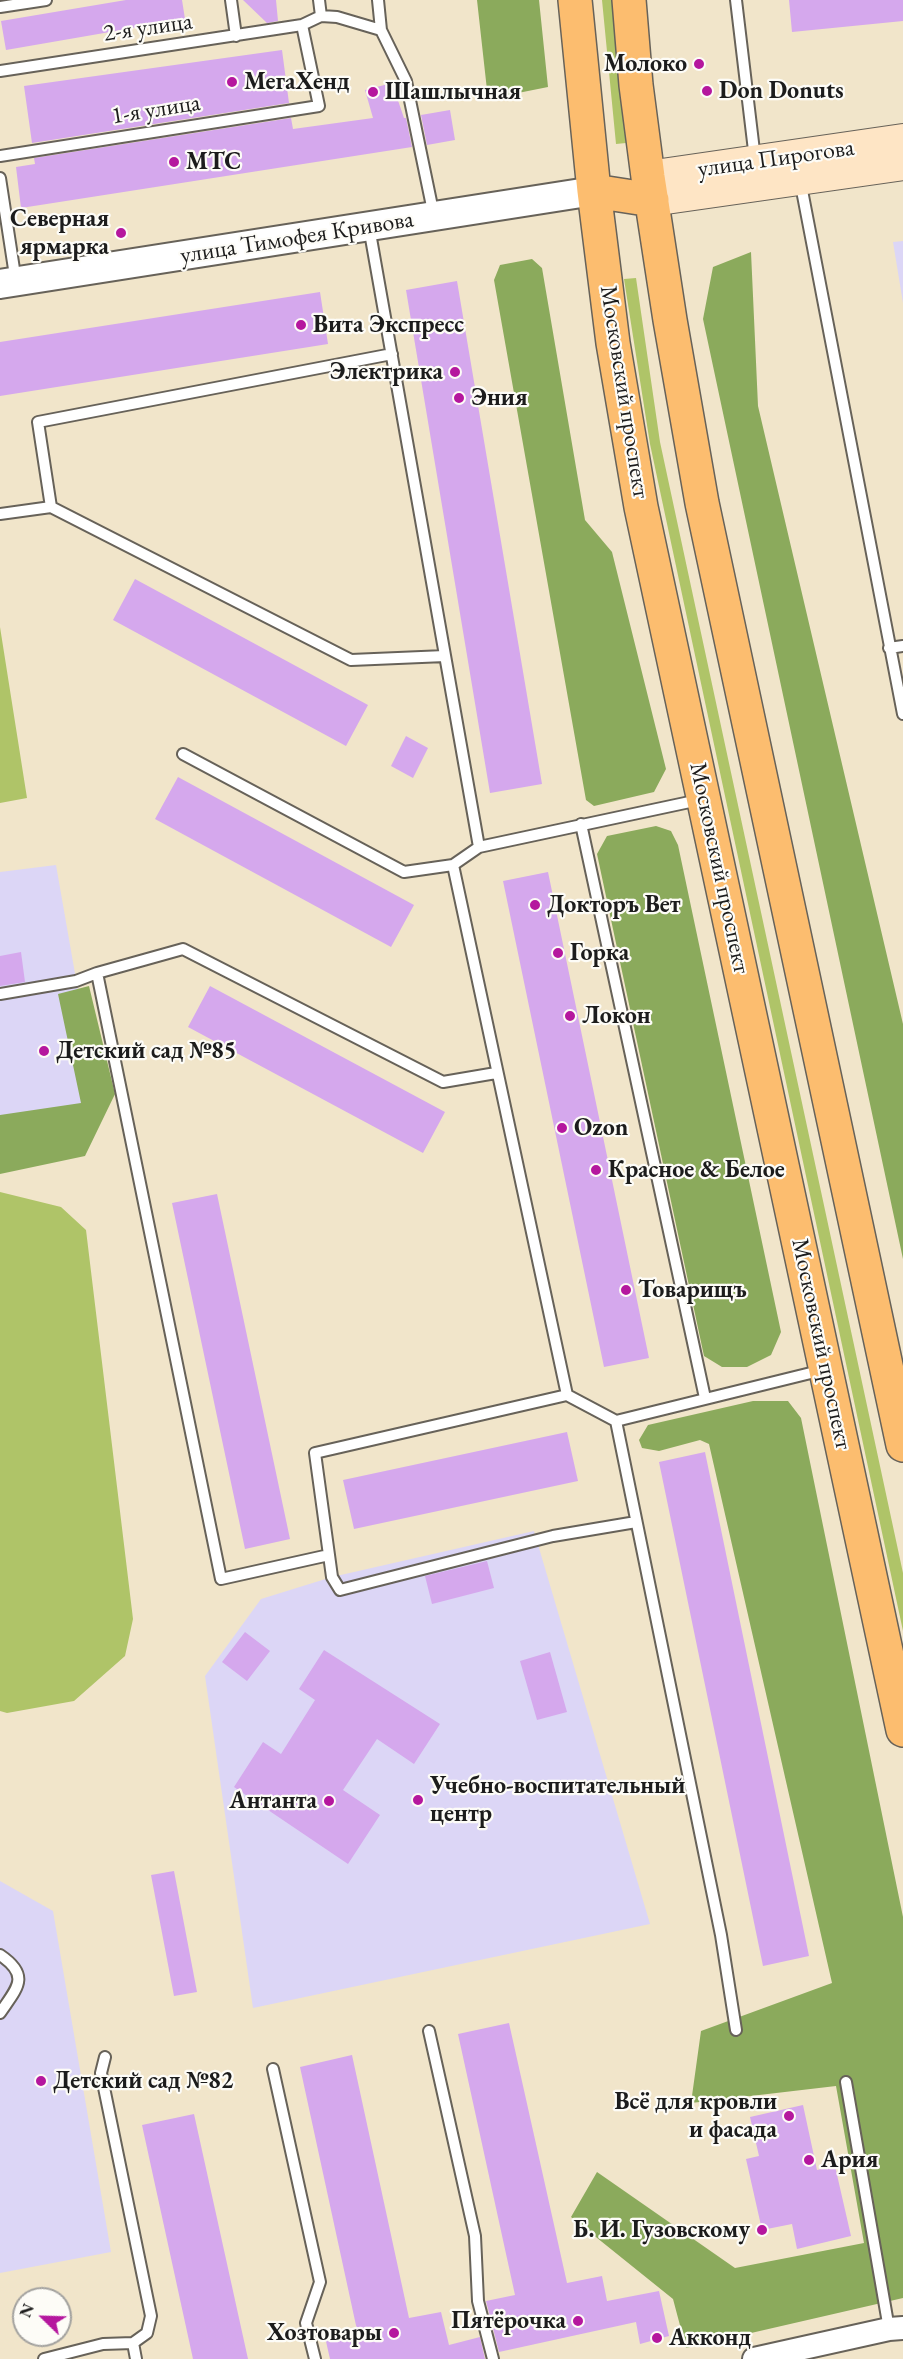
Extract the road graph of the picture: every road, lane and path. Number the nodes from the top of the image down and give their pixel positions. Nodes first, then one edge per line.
1 (46, 0) edge
2 (231, 0) edge
3 (319, 0) edge
4 (378, 0) edge
5 (575, 0) edge
6 (629, 0) edge
7 (736, 0) edge
8 (0, 7) edge
9 (321, 16) junction
10 (302, 25) junction
11 (381, 30) junction
12 (236, 36) junction
13 (0, 71) edge
14 (903, 140) edge
15 (0, 156) edge
16 (755, 163) junction
17 (903, 164) edge
18 (798, 169) junction
19 (0, 178) edge
20 (650, 189) junction
21 (594, 191) junction
22 (434, 216) junction
23 (369, 226) junction
24 (8, 283) edge
25 (392, 354) junction
26 (51, 507) junction
27 (0, 514) edge
28 (903, 645) edge
29 (889, 648) junction
30 (445, 656) junction
31 (903, 714) edge
32 (183, 754) dead end
33 (705, 798) junction
34 (581, 824) junction
35 (479, 847) junction
36 (453, 865) junction
37 (98, 973) junction
38 (0, 994) edge
39 (496, 1072) junction
40 (826, 1369) junction
41 (567, 1395) junction
42 (705, 1398) junction
43 (616, 1421) junction
44 (903, 1445) edge
45 (636, 1522) junction
46 (328, 1556) junction
47 (903, 1730) edge
48 (0, 1955) edge
49 (0, 2013) edge
50 (736, 2030) dead end
51 (429, 2031) dead end
52 (105, 2057) dead end
53 (273, 2069) dead end
54 (846, 2082) dead end
55 (896, 2329) edge
56 (133, 2343) junction
57 (44, 2359) edge
58 (136, 2359) edge
59 (315, 2359) edge
60 (493, 2359) edge
61 (754, 2359) edge

1 - 8 lane
2 - 12 lane
3 - 9 lane
4 - 11 lane
5 - 21 main road, Московский проспект
6 - 20 main road
7 - 16 lane
9 - 10 lane, 2-я улица
9 - 11 lane
10 - 12 lane, 2-я улица
10 - 15 lane, 1-я улица
11 - 22 lane
12 - 13 lane, 2-я улица
14 - 18 main road, улица Пирогова
16 - 18 main road, улица Пирогова
16 - 20 main road, улица Пирогова
17 - 18 main road, улица Пирогова
18 - 20 main road, улица Пирогова
18 - 29 lane
19 - 24 lane
20 - 21 main road
20 - 44 main road
21 - 22 street, улица Тимофея Кривова
21 - 33 main road, Московский проспект
22 - 23 street, улица Тимофея Кривова
23 - 24 street, улица Тимофея Кривова
23 - 25 lane
25 - 26 lane
25 - 30 lane
26 - 27 lane
26 - 30 lane
28 - 29 lane
29 - 31 lane
30 - 35 lane
32 - 36 lane
33 - 34 lane
33 - 40 main road, Московский проспект
34 - 35 lane
34 - 42 lane
35 - 36 lane
36 - 39 lane
37 - 38 lane
37 - 39 lane
37 - 46 lane
39 - 41 lane
40 - 42 lane
40 - 47 main road, Московский проспект
41 - 43 lane
41 - 46 lane
42 - 43 lane
43 - 45 lane
45 - 46 lane
45 - 50 lane
48 - 49 lane
51 - 60 lane
52 - 56 lane
53 - 59 lane
54 - 55 lane
55 - 61 street
56 - 57 lane
56 - 58 lane

